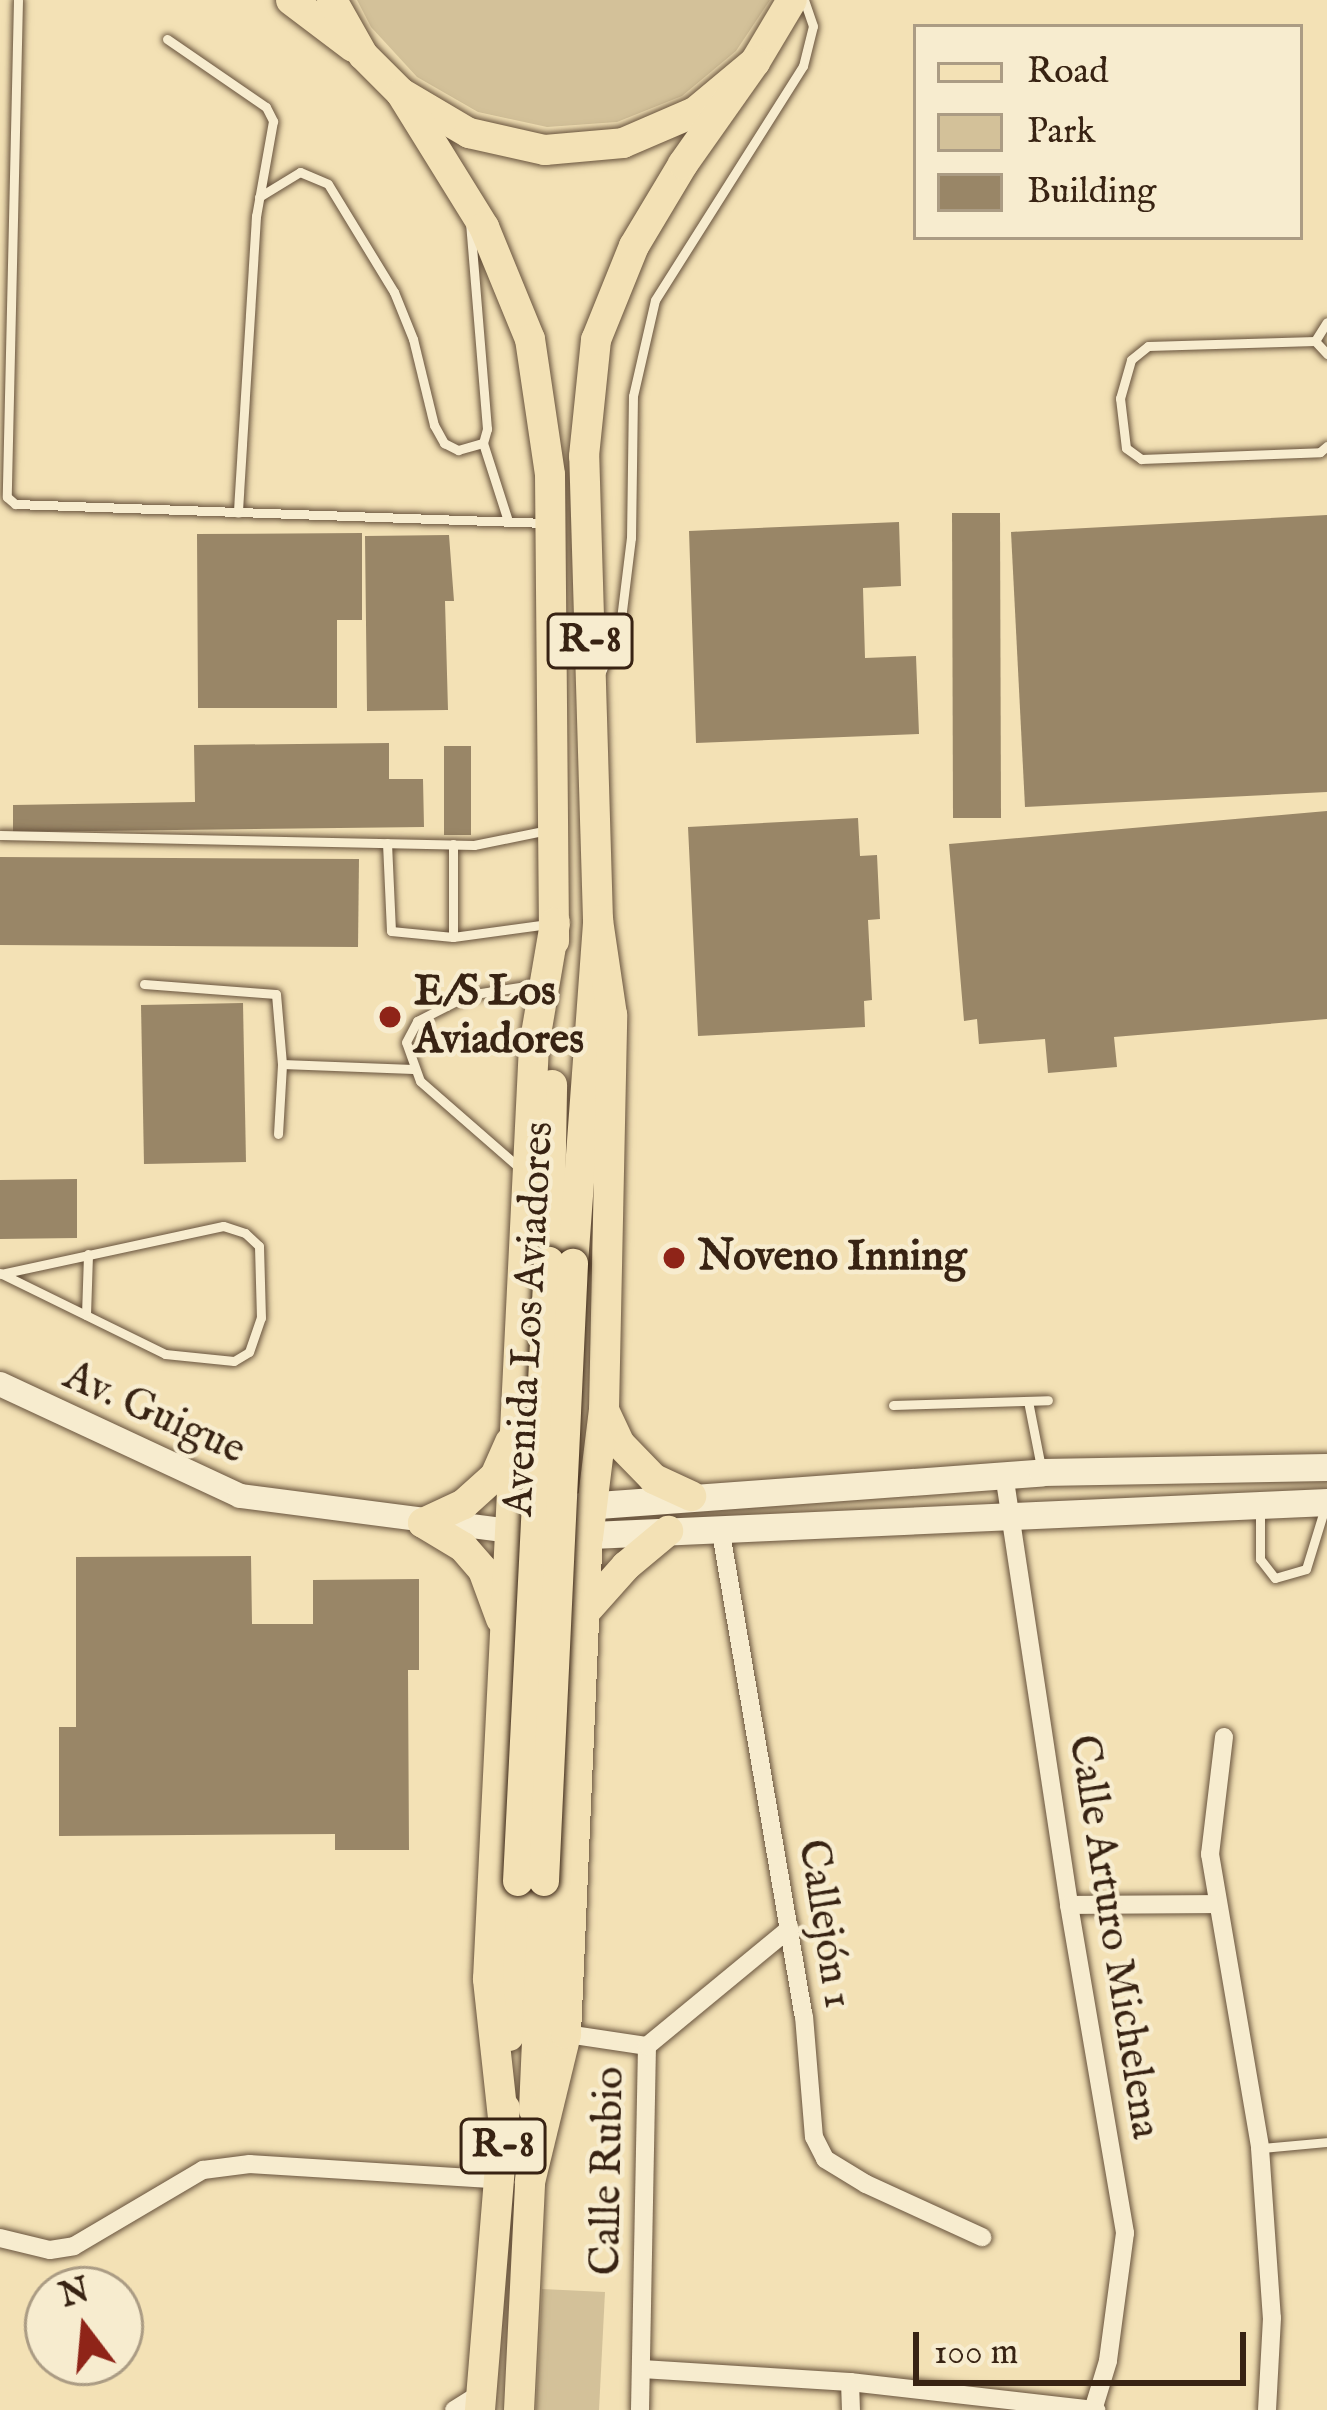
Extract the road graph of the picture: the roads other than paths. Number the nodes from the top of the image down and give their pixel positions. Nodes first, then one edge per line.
1 (18, 0) edge
2 (291, 0) edge
3 (332, 0) edge
4 (792, 0) edge
5 (804, 0) edge
6 (167, 39) dead end
7 (363, 55) junction
8 (755, 62) junction
9 (401, 93) junction
10 (259, 197) junction
11 (468, 201) junction
12 (1327, 322) edge
13 (1315, 340) junction
14 (1327, 355) edge
15 (483, 442) junction
16 (1327, 446) edge
17 (238, 512) junction
18 (508, 521) junction
19 (550, 523) junction
20 (591, 694) junction
21 (554, 829) junction
22 (0, 835) edge
23 (387, 843) junction
24 (452, 844) junction
25 (598, 920) junction
26 (555, 923) junction
27 (452, 937) junction
28 (544, 983) junction
29 (144, 984) dead end
30 (282, 1064) junction
31 (412, 1069) junction
32 (278, 1134) dead end
33 (528, 1175) junction
34 (88, 1254) junction
35 (561, 1263) junction
36 (1, 1274) edge
37 (86, 1316) junction
38 (0, 1384) edge
39 (1048, 1400) dead end
40 (1028, 1401) junction
41 (893, 1405) dead end
42 (604, 1410) junction
43 (517, 1413) junction
44 (1327, 1467) edge
45 (1042, 1472) junction
46 (1004, 1474) junction
47 (691, 1496) junction
48 (1327, 1502) edge
49 (1260, 1504) junction
50 (1011, 1513) junction
51 (513, 1520) junction
52 (590, 1522) junction
53 (423, 1523) junction
54 (720, 1526) junction
55 (668, 1531) junction
56 (585, 1612) junction
57 (507, 1636) junction
58 (1224, 1737) dead end
59 (531, 1881) junction
60 (1216, 1904) junction
61 (1069, 1905) junction
62 (790, 1928) junction
63 (551, 2033) junction
64 (647, 2046) junction
65 (504, 2127) junction
66 (1327, 2142) edge
67 (1260, 2148) junction
68 (516, 2181) junction
69 (982, 2236) dead end
70 (0, 2238) edge
71 (642, 2369) junction
72 (850, 2382) junction
73 (472, 2404) edge
74 (519, 2410) edge
75 (640, 2410) edge
76 (851, 2410) edge
77 (1094, 2410) edge
78 (1267, 2410) edge

1 - 17 lane
2 - 7 main road, R-8
3 - 7 main road, R-8
4 - 8 main road, R-8
5 - 20 lane
6 - 10 lane
7 - 9 main road, R-8
8 - 9 main road, R-8
8 - 20 main road, Avenida Los Aviadores / R-8
9 - 11 main road, Avenida Los Aviadores / R-8
10 - 15 lane
10 - 17 lane
11 - 15 lane
11 - 19 main road, Avenida Los Aviadores / R-8
12 - 13 lane
13 - 14 lane
13 - 16 lane
15 - 18 lane
17 - 18 lane
18 - 19 lane
19 - 21 main road, Avenida Los Aviadores / R-8
20 - 25 main road, Avenida Los Aviadores / R-8
21 - 24 lane
21 - 26 main road, Avenida Los Aviadores / R-8
22 - 23 lane
23 - 24 lane
23 - 27 lane
24 - 27 lane
25 - 35 main road, Avenida Los Aviadores / R-8
25 - 42 main road, R-8
26 - 27 lane
26 - 28 main road
26 - 35 main road, Avenida Los Aviadores / R-8
28 - 31 lane
28 - 33 main road
29 - 30 lane
30 - 31 lane
30 - 32 lane
31 - 33 lane
33 - 43 main road
34 - 36 lane
34 - 37 lane
34 - 37 lane
35 - 59 main road, Avenida Los Aviadores / R-8, bridge
36 - 37 lane
38 - 53 street, Av. Guigue
39 - 40 lane
40 - 41 lane
40 - 45 lane
42 - 47 main road
42 - 52 main road, R-8
43 - 51 main road
43 - 53 main road
44 - 45 main road
45 - 46 main road
46 - 47 main road
46 - 50 street, Calle Arturo Michelena
47 - 52 main road
48 - 49 main road
48 - 49 lane
49 - 50 main road
50 - 54 main road
50 - 61 street, Calle Arturo Michelena
51 - 52 main road
51 - 53 street, Av. Guigue
51 - 57 main road, R-8
52 - 55 main road
52 - 56 main road
53 - 57 main road
54 - 55 main road
54 - 62 street, Callejón 1
55 - 56 main road
56 - 63 main road
57 - 65 main road, R-8
58 - 60 street
59 - 63 main road, Avenida Los Aviadores / R-8
59 - 65 main road, Avenida Los Aviadores / R-8
60 - 61 street
60 - 67 street
61 - 77 street, Calle Arturo Michelena
62 - 64 street, Calle Rubio
62 - 69 street, Callejón 1
63 - 64 street
63 - 68 main road, Avenida Los Aviadores / R-8
64 - 71 street, Calle Rubio
65 - 68 main road, Avenida Los Aviadores / R-8
66 - 67 lane
67 - 78 street
68 - 70 street
68 - 73 main road, Avenida Los Aviadores / R-8
68 - 74 main road, Avenida Los Aviadores / R-8
71 - 72 street
71 - 75 street, Calle Rubio
72 - 76 street
72 - 77 street

